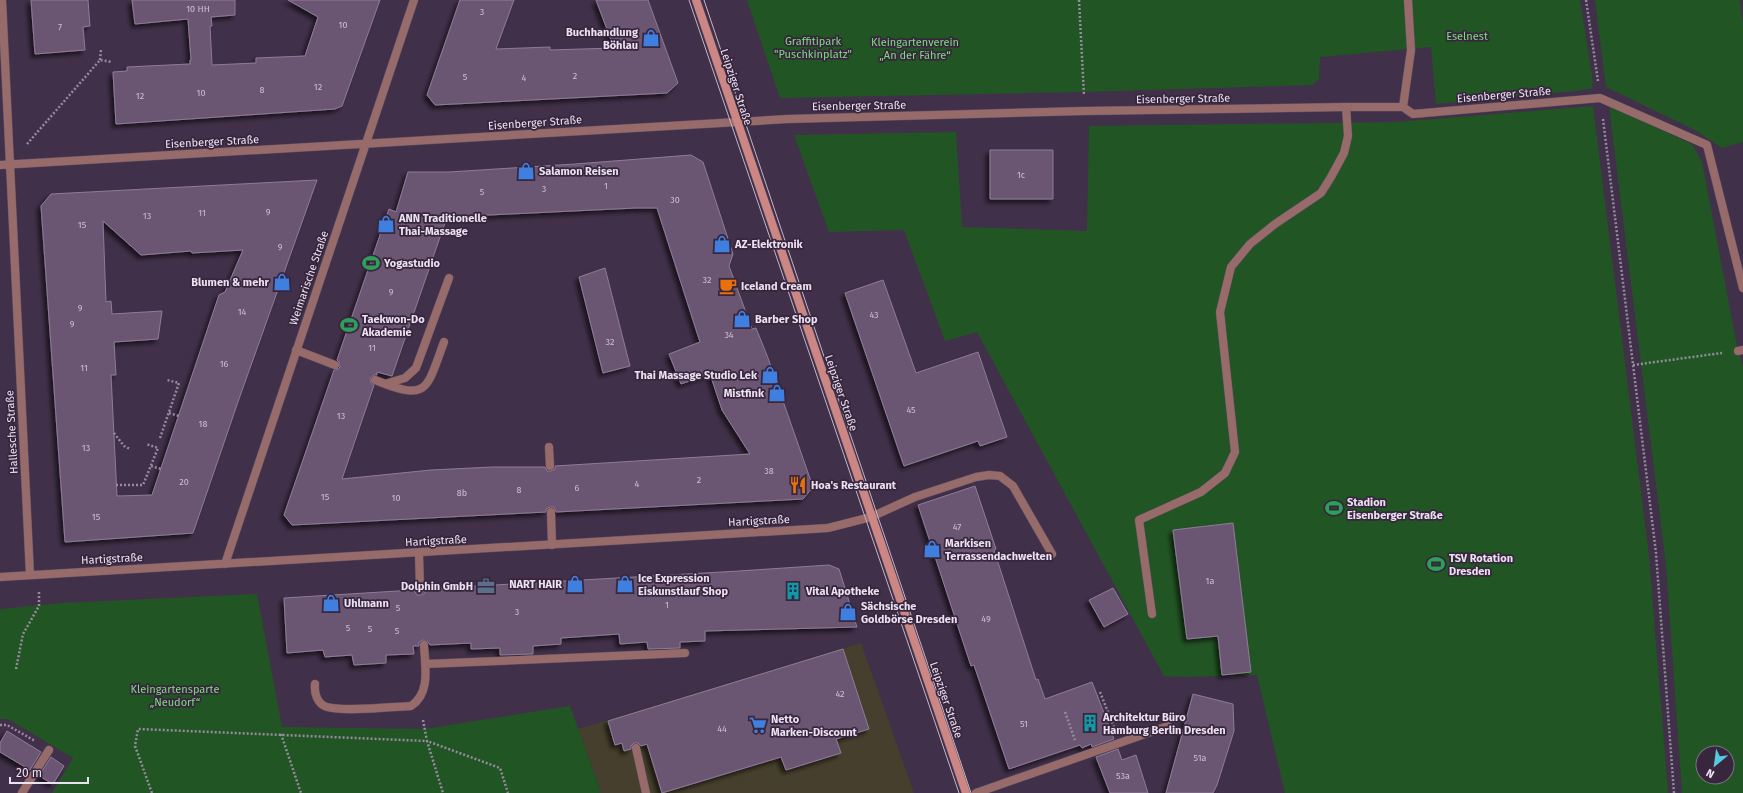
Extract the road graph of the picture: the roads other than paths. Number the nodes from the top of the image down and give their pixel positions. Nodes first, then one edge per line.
1 (2, 0) edge
2 (414, 0) edge
3 (696, 0) edge
4 (1408, 0) edge
5 (1346, 107) junction
6 (1404, 107) junction
7 (736, 122) junction
8 (366, 143) junction
9 (0, 165) edge
10 (10, 165) junction
11 (449, 278) dead end
12 (1743, 288) edge
13 (444, 342) dead end
14 (296, 350) junction
15 (335, 365) dead end
16 (375, 380) dead end
17 (385, 384) junction
18 (549, 447) dead end
19 (550, 466) dead end
20 (551, 512) dead end
21 (871, 517) junction
22 (552, 545) junction
23 (418, 552) junction
24 (1052, 554) dead end
25 (225, 564) junction
26 (30, 575) junction
27 (0, 577) edge
28 (420, 590) dead end
29 (1152, 614) dead end
30 (424, 645) dead end
31 (685, 653) dead end
32 (425, 664) junction
33 (315, 684) dead end
34 (1168, 726) dead end
35 (636, 748) dead end
36 (49, 750) road end
37 (22, 793) edge
38 (646, 793) edge
39 (966, 793) edge
40 (976, 793) edge

1 - 10 street, Hallesche Straße
2 - 8 street, Weimarische Straße
3 - 7 main road, Leipziger Straße
4 - 6 street
5 - 6 street, Eisenberger Straße
5 - 7 street, Eisenberger Straße
5 - 29 street
6 - 12 street, Eisenberger Straße
7 - 8 street, Eisenberger Straße
7 - 21 main road, Leipziger Straße
8 - 10 street, Eisenberger Straße
8 - 14 street, Weimarische Straße
9 - 10 street, Eisenberger Straße
10 - 26 street, Hallesche Straße
11 - 17 street
13 - 17 street
14 - 15 street
14 - 25 street, Weimarische Straße
16 - 17 street
18 - 19 street
20 - 22 street
21 - 22 street, Hartigstraße
21 - 24 street, Hartigstraße
21 - 39 main road, Leipziger Straße
22 - 23 street, Hartigstraße
23 - 25 street, Hartigstraße
23 - 28 street
25 - 26 street, Hartigstraße
26 - 27 street, Hartigstraße
30 - 32 street
31 - 32 street
32 - 33 street
34 - 40 street
35 - 38 street
36 - 37 street

